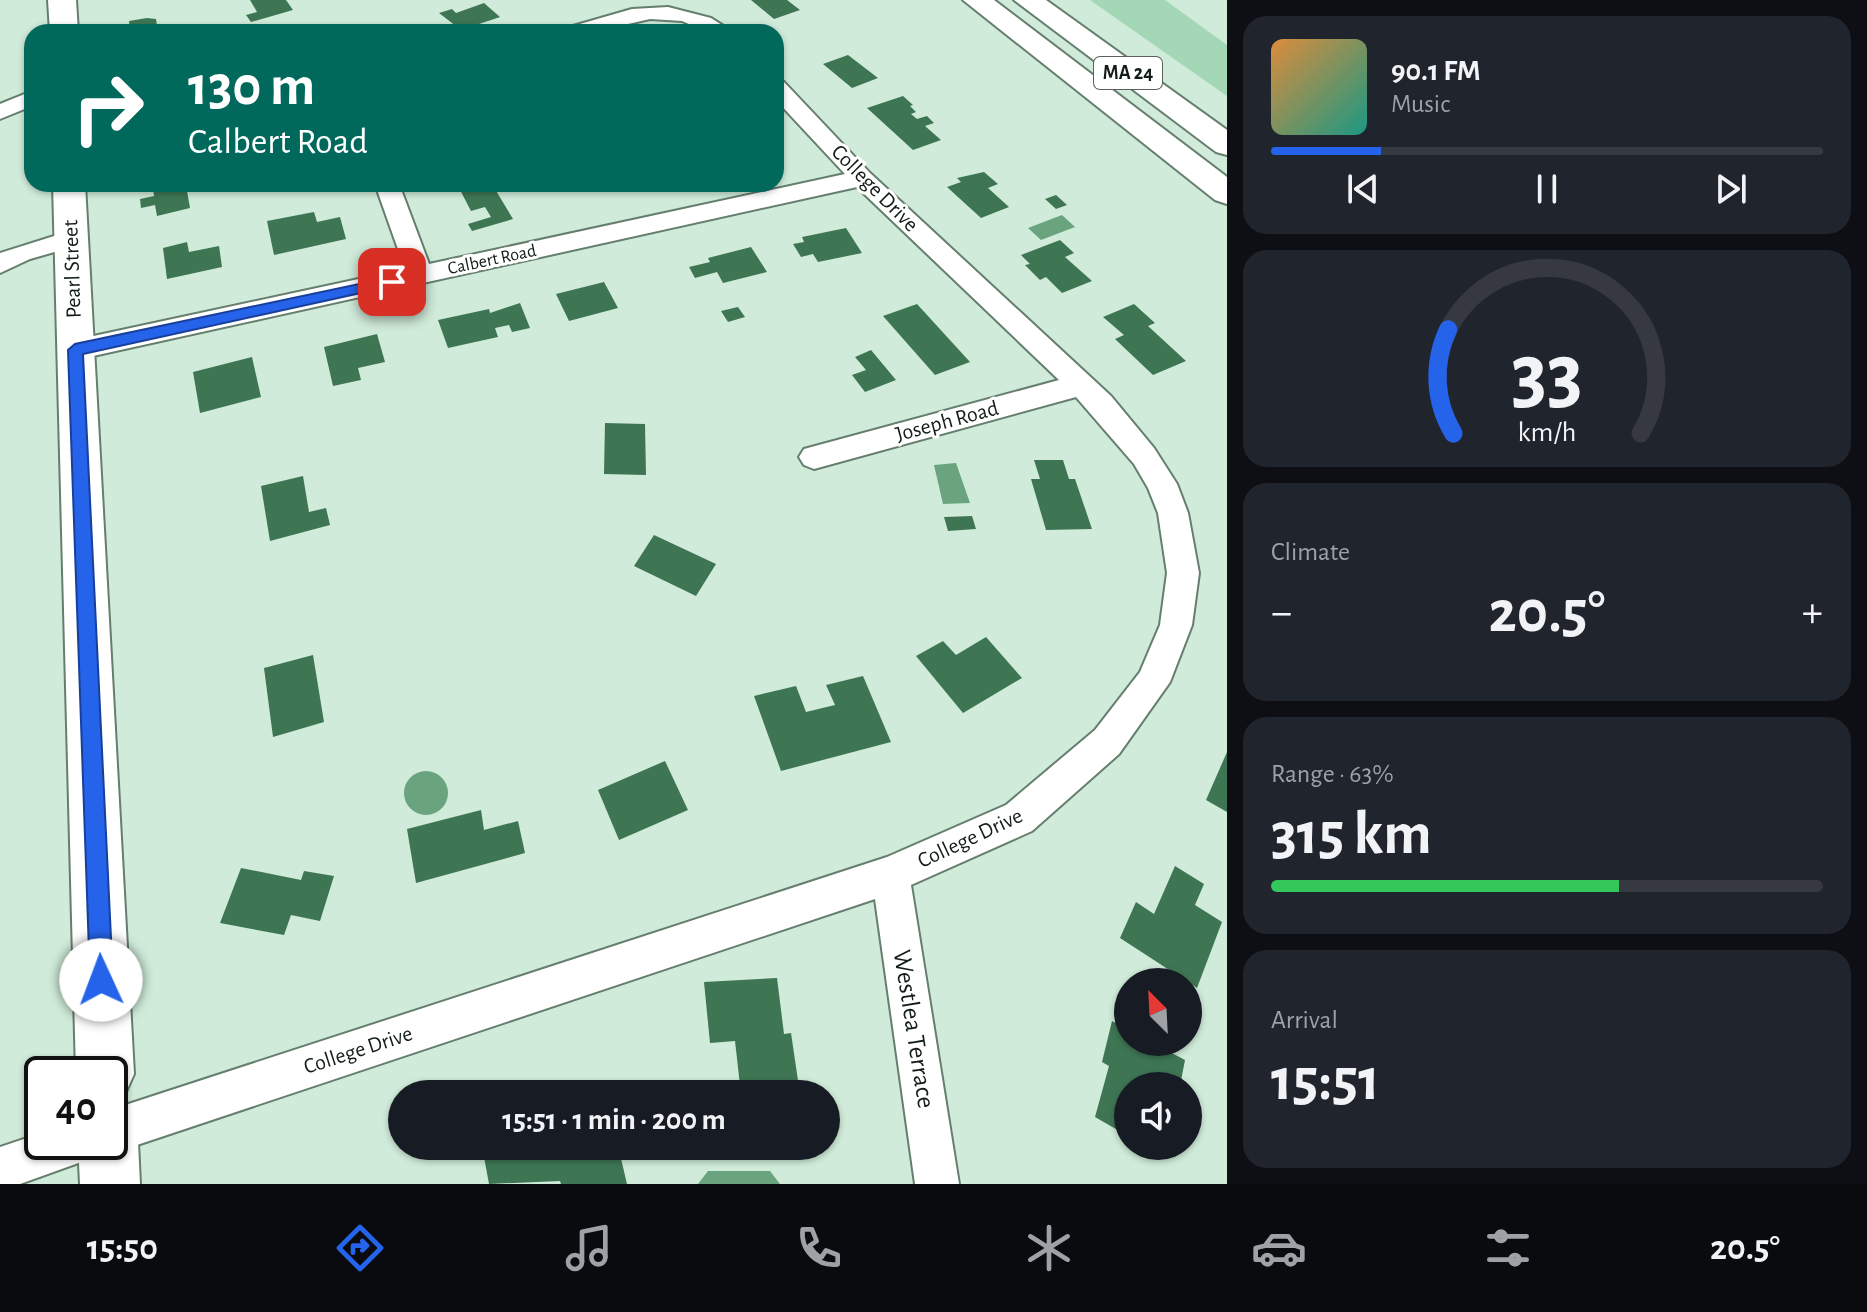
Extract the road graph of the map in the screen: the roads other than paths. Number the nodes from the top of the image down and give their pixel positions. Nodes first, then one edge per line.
1 (62, 0) edge
2 (977, 0) edge
3 (1028, 0) edge
4 (64, 24) edge
5 (598, 24) edge
6 (713, 24) edge
7 (1149, 88) junction
8 (784, 95) edge
9 (24, 102) edge
10 (1110, 104) junction
11 (0, 112) edge
12 (1227, 134) edge
13 (1227, 145) edge
14 (862, 178) junction
15 (69, 192) edge
16 (390, 192) edge
17 (1227, 193) edge
18 (1227, 210) edge
19 (70, 239) junction
20 (0, 264) edge
21 (420, 275) junction
22 (75, 350) junction
23 (1080, 385) junction
24 (814, 457) dead end
25 (890, 875) junction
26 (104, 1056) edge
27 (128, 1126) edge
28 (27, 1160) edge
29 (109, 1160) edge
30 (0, 1169) edge
31 (110, 1184) edge
32 (937, 1184) edge

1 - 4 main road
2 - 10 main road, MA 24
3 - 7 main road, MA 24
5 - 6 street
7 - 12 main road
7 - 13 main road, MA 24
8 - 14 street, College Drive
9 - 11 street
10 - 17 main road, MA 24
10 - 18 main road
14 - 21 street, Calbert Road
14 - 23 street, College Drive
15 - 19 main road, Pearl Street
16 - 21 street
19 - 20 street
19 - 22 main road, Pearl Street
21 - 22 street, Calbert Road
22 - 26 main road, Pearl Street
23 - 24 street, Joseph Road
23 - 25 street, College Drive
25 - 27 street, College Drive
25 - 32 street, Westlea Terrace
28 - 30 street
29 - 31 main road

